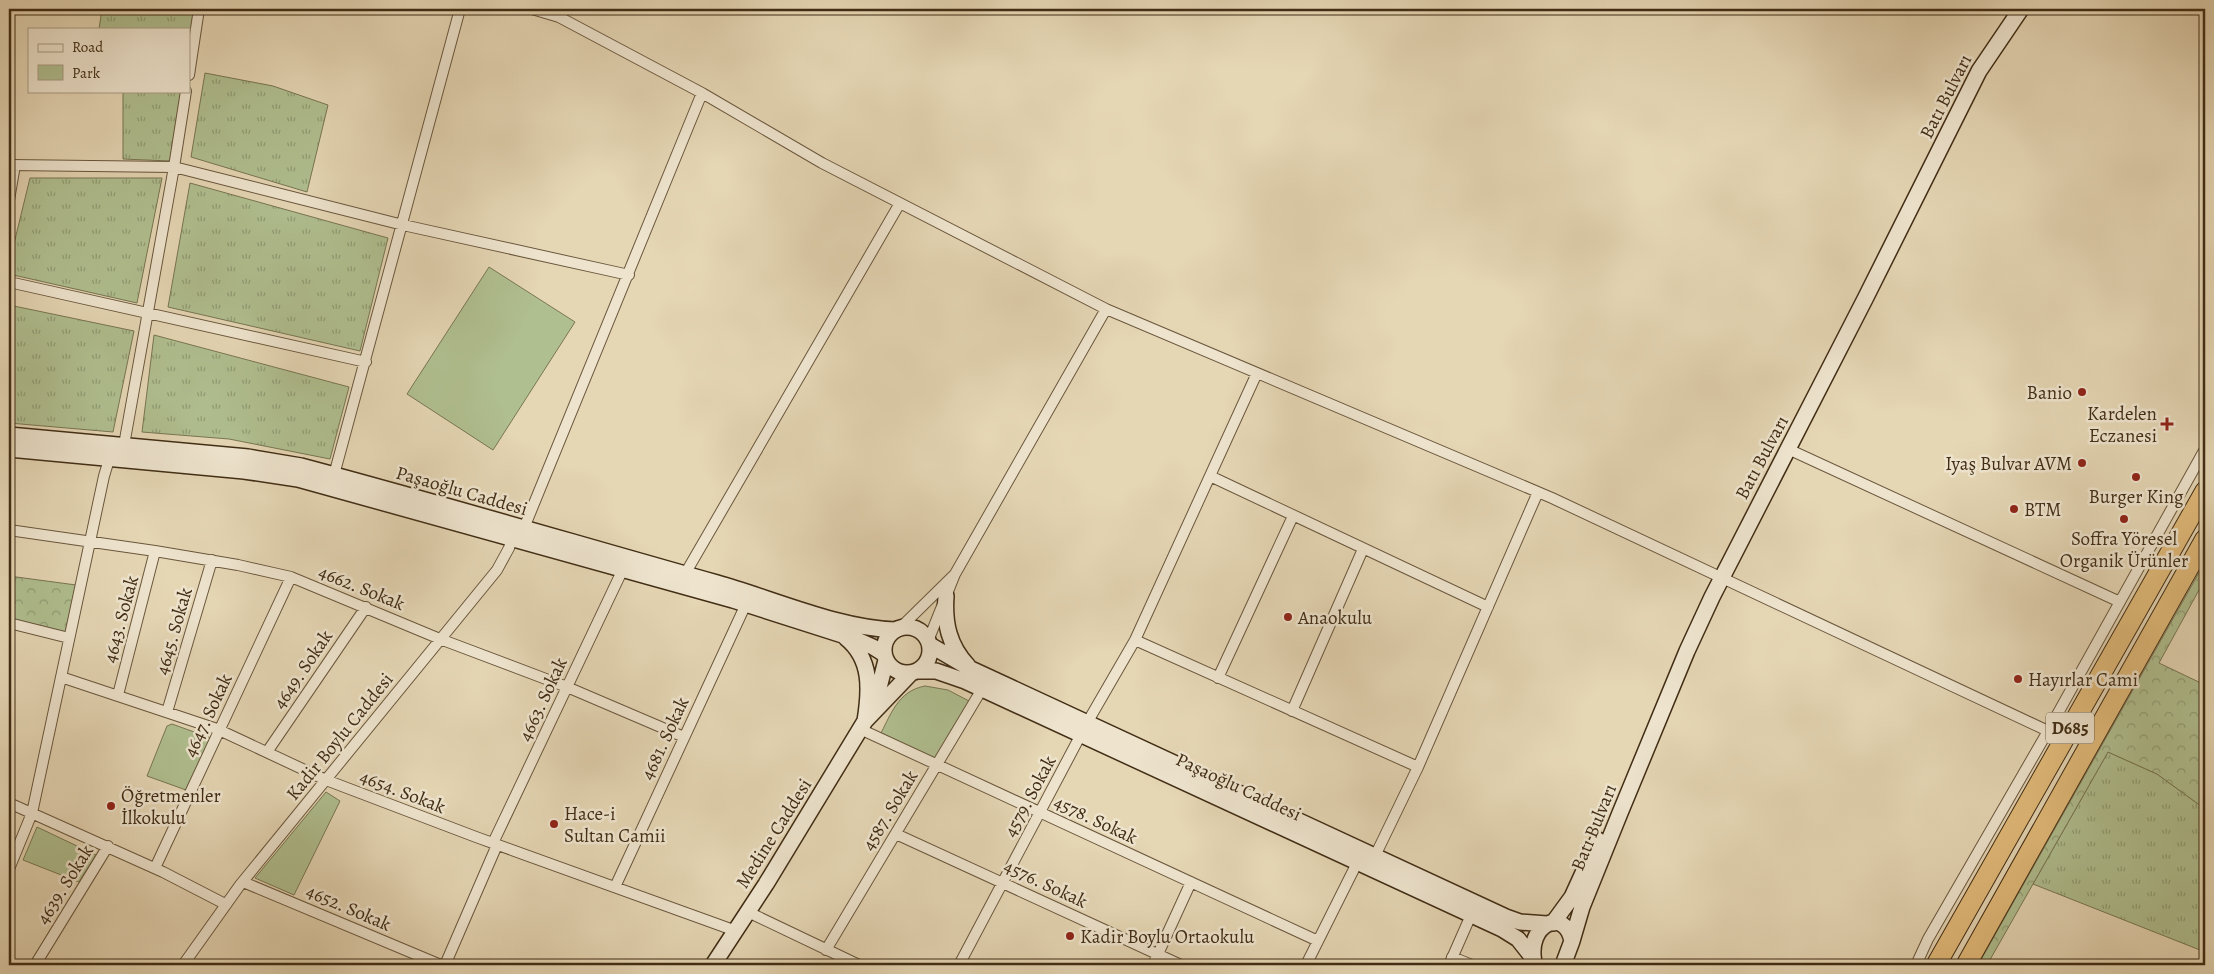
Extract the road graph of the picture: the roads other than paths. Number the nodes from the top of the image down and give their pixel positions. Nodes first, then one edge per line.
1 (199, 9) edge
2 (460, 9) edge
3 (532, 9) edge
4 (2010, 9) edge
5 (2021, 9) edge
6 (190, 68) edge
7 (186, 92) edge
8 (702, 93) junction
9 (12, 165) edge
10 (174, 167) junction
11 (9, 200) edge
12 (900, 203) junction
13 (402, 225) junction
14 (629, 276) junction
15 (9, 282) edge
16 (1106, 309) junction
17 (147, 313) junction
18 (366, 362) junction
19 (1258, 373) junction
20 (9, 435) edge
21 (9, 449) edge
22 (116, 449) junction
23 (1788, 449) junction
24 (2205, 449) edge
25 (334, 475) junction
26 (1210, 476) junction
27 (2205, 491) edge
28 (1538, 492) junction
29 (1293, 516) junction
30 (9, 530) edge
31 (517, 531) junction
32 (2205, 539) edge
33 (90, 542) junction
34 (1363, 549) junction
35 (155, 551) junction
36 (212, 560) junction
37 (622, 569) junction
38 (686, 574) junction
39 (955, 574) junction
40 (1717, 576) junction
41 (291, 577) junction
42 (946, 596) junction
43 (2120, 602) junction
44 (746, 604) junction
45 (366, 607) junction
46 (1488, 607) junction
47 (9, 623) edge
48 (898, 629) junction
49 (842, 634) junction
50 (69, 638) junction
51 (440, 639) junction
52 (1135, 640) junction
53 (929, 643) junction
54 (885, 657) junction
55 (971, 669) junction
56 (914, 672) junction
57 (61, 677) junction
58 (1218, 678) junction
59 (567, 688) junction
60 (982, 689) junction
61 (118, 695) junction
62 (1292, 711) junction
63 (167, 712) junction
64 (863, 725) junction
65 (1084, 729) junction
66 (220, 730) junction
67 (2048, 731) junction
68 (684, 737) junction
69 (266, 752) junction
70 (937, 765) junction
71 (1418, 767) junction
72 (326, 780) junction
73 (9, 803) edge
74 (1040, 812) junction
75 (32, 813) junction
76 (896, 834) junction
77 (495, 844) junction
78 (108, 846) junction
79 (1375, 856) junction
80 (1357, 862) junction
81 (155, 868) junction
82 (9, 869) edge
83 (242, 882) junction
84 (1191, 882) junction
85 (1002, 883) junction
86 (615, 887) junction
87 (225, 904) junction
88 (748, 912) junction
89 (1471, 915) junction
90 (1550, 923) junction
91 (736, 931) junction
92 (1318, 941) junction
93 (1572, 941) junction
94 (826, 950) junction
95 (1158, 954) junction
96 (1451, 961) edge
97 (1534, 963) edge
98 (35, 965) edge
99 (183, 965) edge
100 (443, 965) edge
101 (713, 965) edge
102 (859, 965) edge
103 (959, 965) edge
104 (1153, 965) edge
105 (1181, 965) edge
106 (1306, 965) edge
107 (1472, 965) edge
108 (1563, 965) edge
109 (1916, 965) edge
110 (1936, 965) edge
111 (1966, 965) edge

1 - 6 street
2 - 13 street
3 - 8 street
4 - 40 street, Batı Bulvarı
5 - 23 street, Batı Bulvarı
7 - 10 street
8 - 12 street
8 - 14 street, Kadir Boylu Caddesi
9 - 10 street
9 - 11 street
10 - 13 street
10 - 17 street
12 - 16 street
12 - 38 street
13 - 14 street
13 - 18 street
14 - 31 street, Kadir Boylu Caddesi
15 - 17 street
16 - 19 street
16 - 39 street
17 - 18 street
17 - 22 street
18 - 25 street
19 - 26 street, 4579. Sokak
19 - 28 street
20 - 22 street, Paşaoğlu Caddesi
21 - 22 street, Paşaoğlu Caddesi
22 - 25 street, Paşaoğlu Caddesi
22 - 31 street, Paşaoğlu Caddesi
22 - 33 street
23 - 40 street, Batı Bulvarı
23 - 43 street
24 - 43 street
25 - 31 street, Paşaoğlu Caddesi
26 - 29 street
26 - 52 street, 4579. Sokak
27 - 110 highway, D685
28 - 40 street
28 - 46 street
29 - 34 street
29 - 58 street
30 - 33 street, 4662. Sokak
31 - 37 street, Paşaoğlu Caddesi
31 - 38 street, Paşaoğlu Caddesi
31 - 51 street, Kadir Boylu Caddesi
32 - 111 highway, D685
33 - 35 street, 4662. Sokak
33 - 50 street
34 - 46 street
34 - 62 street
35 - 36 street, 4662. Sokak
35 - 61 street, 4643. Sokak
36 - 41 street, 4662. Sokak
36 - 63 street, 4645. Sokak
37 - 44 street, Paşaoğlu Caddesi
37 - 59 street, 4663. Sokak
38 - 48 street, Paşaoğlu Caddesi
39 - 42 street
39 - 48 street
40 - 67 street
40 - 90 street, Batı Bulvarı
40 - 93 street, Batı Bulvarı
41 - 45 street, 4662. Sokak
41 - 66 street, 4647. Sokak
42 - 53 street
42 - 55 street
43 - 67 street
44 - 49 street, Paşaoğlu Caddesi
44 - 68 street, 4681. Sokak
45 - 51 street, 4662. Sokak
45 - 69 street, 4649. Sokak
46 - 71 street
47 - 50 street
48 - 53 street
48 - 54 street
49 - 54 street, Paşaoğlu Caddesi
49 - 64 street
50 - 57 street
51 - 59 street, 4662. Sokak
51 - 72 street, Kadir Boylu Caddesi
52 - 58 street
52 - 65 street, 4579. Sokak
53 - 55 street, Paşaoğlu Caddesi
53 - 56 street
54 - 56 street
54 - 64 street, Medine Caddesi
55 - 65 street, Paşaoğlu Caddesi
56 - 60 street, Paşaoğlu Caddesi
56 - 64 street, Medine Caddesi
57 - 61 street, 4654. Sokak
57 - 75 street
58 - 62 street
59 - 68 street, 4662. Sokak
59 - 77 street, 4663. Sokak
60 - 65 street, Paşaoğlu Caddesi
60 - 70 street, 4587. Sokak
61 - 63 street, 4654. Sokak
62 - 71 street
63 - 66 street, 4654. Sokak
64 - 70 street, 4578. Sokak
64 - 88 street, Medine Caddesi
65 - 74 street, 4579. Sokak
65 - 79 street, Paşaoğlu Caddesi
65 - 80 street, Paşaoğlu Caddesi
66 - 69 street, 4654. Sokak
66 - 81 street, 4647. Sokak
67 - 109 street
68 - 86 street, 4681. Sokak
69 - 72 street, 4654. Sokak
70 - 74 street, 4578. Sokak
70 - 76 street, 4587. Sokak
71 - 79 street
72 - 77 street, 4654. Sokak
72 - 83 street, Kadir Boylu Caddesi
73 - 75 street
74 - 84 street, 4578. Sokak
74 - 85 street, 4579. Sokak
75 - 78 street
75 - 82 street
76 - 85 street, 4576. Sokak
76 - 94 street, 4587. Sokak
77 - 86 street, 4654. Sokak
77 - 100 street, 4663. Sokak
78 - 81 street
78 - 98 street, 4639. Sokak
79 - 90 street, Paşaoğlu Caddesi
80 - 89 street, Paşaoğlu Caddesi
80 - 92 street
81 - 87 street
83 - 87 street, Kadir Boylu Caddesi
83 - 100 street, 4652. Sokak
84 - 92 street, 4578. Sokak
84 - 95 street
85 - 95 street, 4576. Sokak
85 - 103 street, 4579. Sokak
86 - 91 street, 4654. Sokak
87 - 99 street, Kadir Boylu Caddesi
88 - 91 street, Medine Caddesi
88 - 94 street
89 - 96 street
89 - 97 street, Paşaoğlu Caddesi
90 - 93 street
90 - 97 street, Batı Bulvarı
91 - 101 street, Medine Caddesi
92 - 106 street
93 - 108 street, Batı Bulvarı
94 - 102 street
95 - 104 street
95 - 105 street, 4576. Sokak
96 - 107 street

